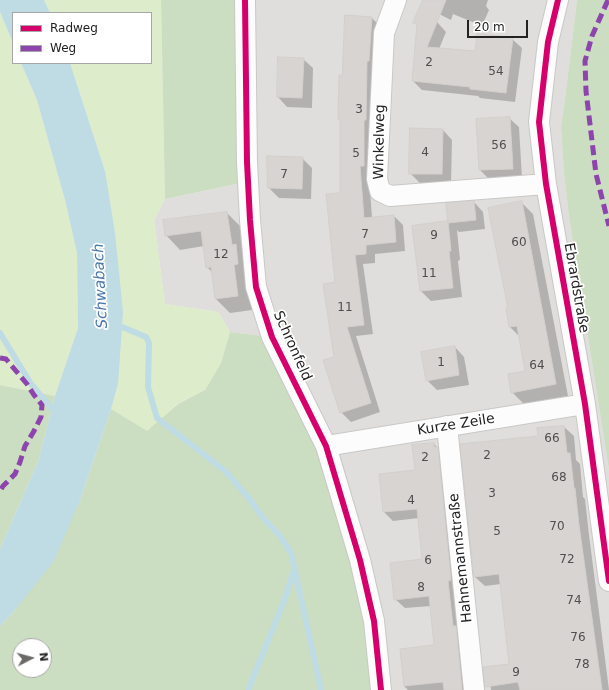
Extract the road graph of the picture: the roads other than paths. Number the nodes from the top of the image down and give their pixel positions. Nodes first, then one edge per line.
1 (245, 0) edge
2 (396, 0) edge
3 (558, 0) edge
4 (546, 184) junction
5 (585, 404) junction
6 (447, 426) junction
7 (326, 446) junction
8 (609, 581) edge
9 (380, 690) edge
10 (474, 690) edge

1 - 7 street, Schronfeld
2 - 4 street, Winkelweg
3 - 4 street, Ebrardstraße
4 - 5 street, Ebrardstraße
5 - 6 street, Kurze Zeile
5 - 8 street, Ebrardstraße
6 - 7 street, Kurze Zeile
6 - 10 street, Hahnemannstraße
7 - 9 street, Schronfeld

